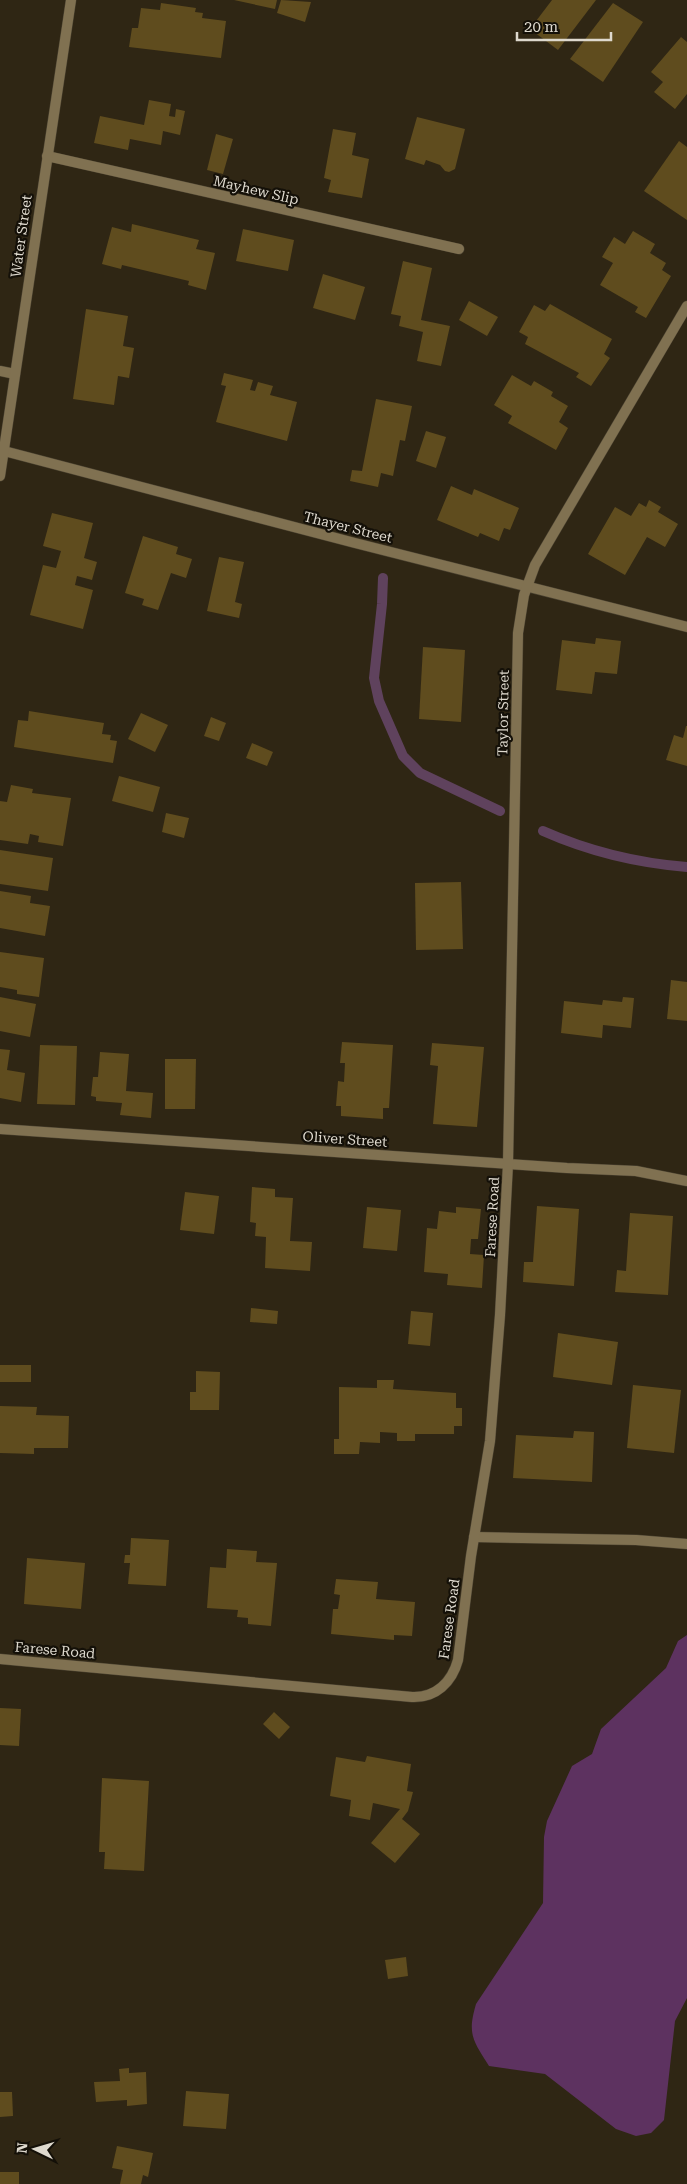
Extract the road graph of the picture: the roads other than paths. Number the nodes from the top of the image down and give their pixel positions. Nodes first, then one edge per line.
1 (71, 0) edge
2 (47, 156) junction
3 (459, 249) dead end
4 (687, 306) edge
5 (0, 371) edge
6 (15, 374) junction
7 (4, 450) junction
8 (0, 476) edge
9 (527, 585) junction
10 (687, 627) edge
11 (0, 1129) edge
12 (508, 1164) junction
13 (687, 1181) edge
14 (474, 1537) junction
15 (687, 1544) edge
16 (0, 1659) edge

1 - 2 street, Water Street
2 - 3 street, Mayhew Slip
2 - 6 street, Water Street
4 - 9 street, Taylor Street
5 - 6 street
6 - 7 street, Water Street
7 - 8 street, Water Street
7 - 9 street, Thayer Street
9 - 10 street, Thayer Street
9 - 12 street, Taylor Street
11 - 12 street, Oliver Street
12 - 13 street, Oliver Street
12 - 14 street, Farese Road
14 - 15 street
14 - 16 street, Farese Road

